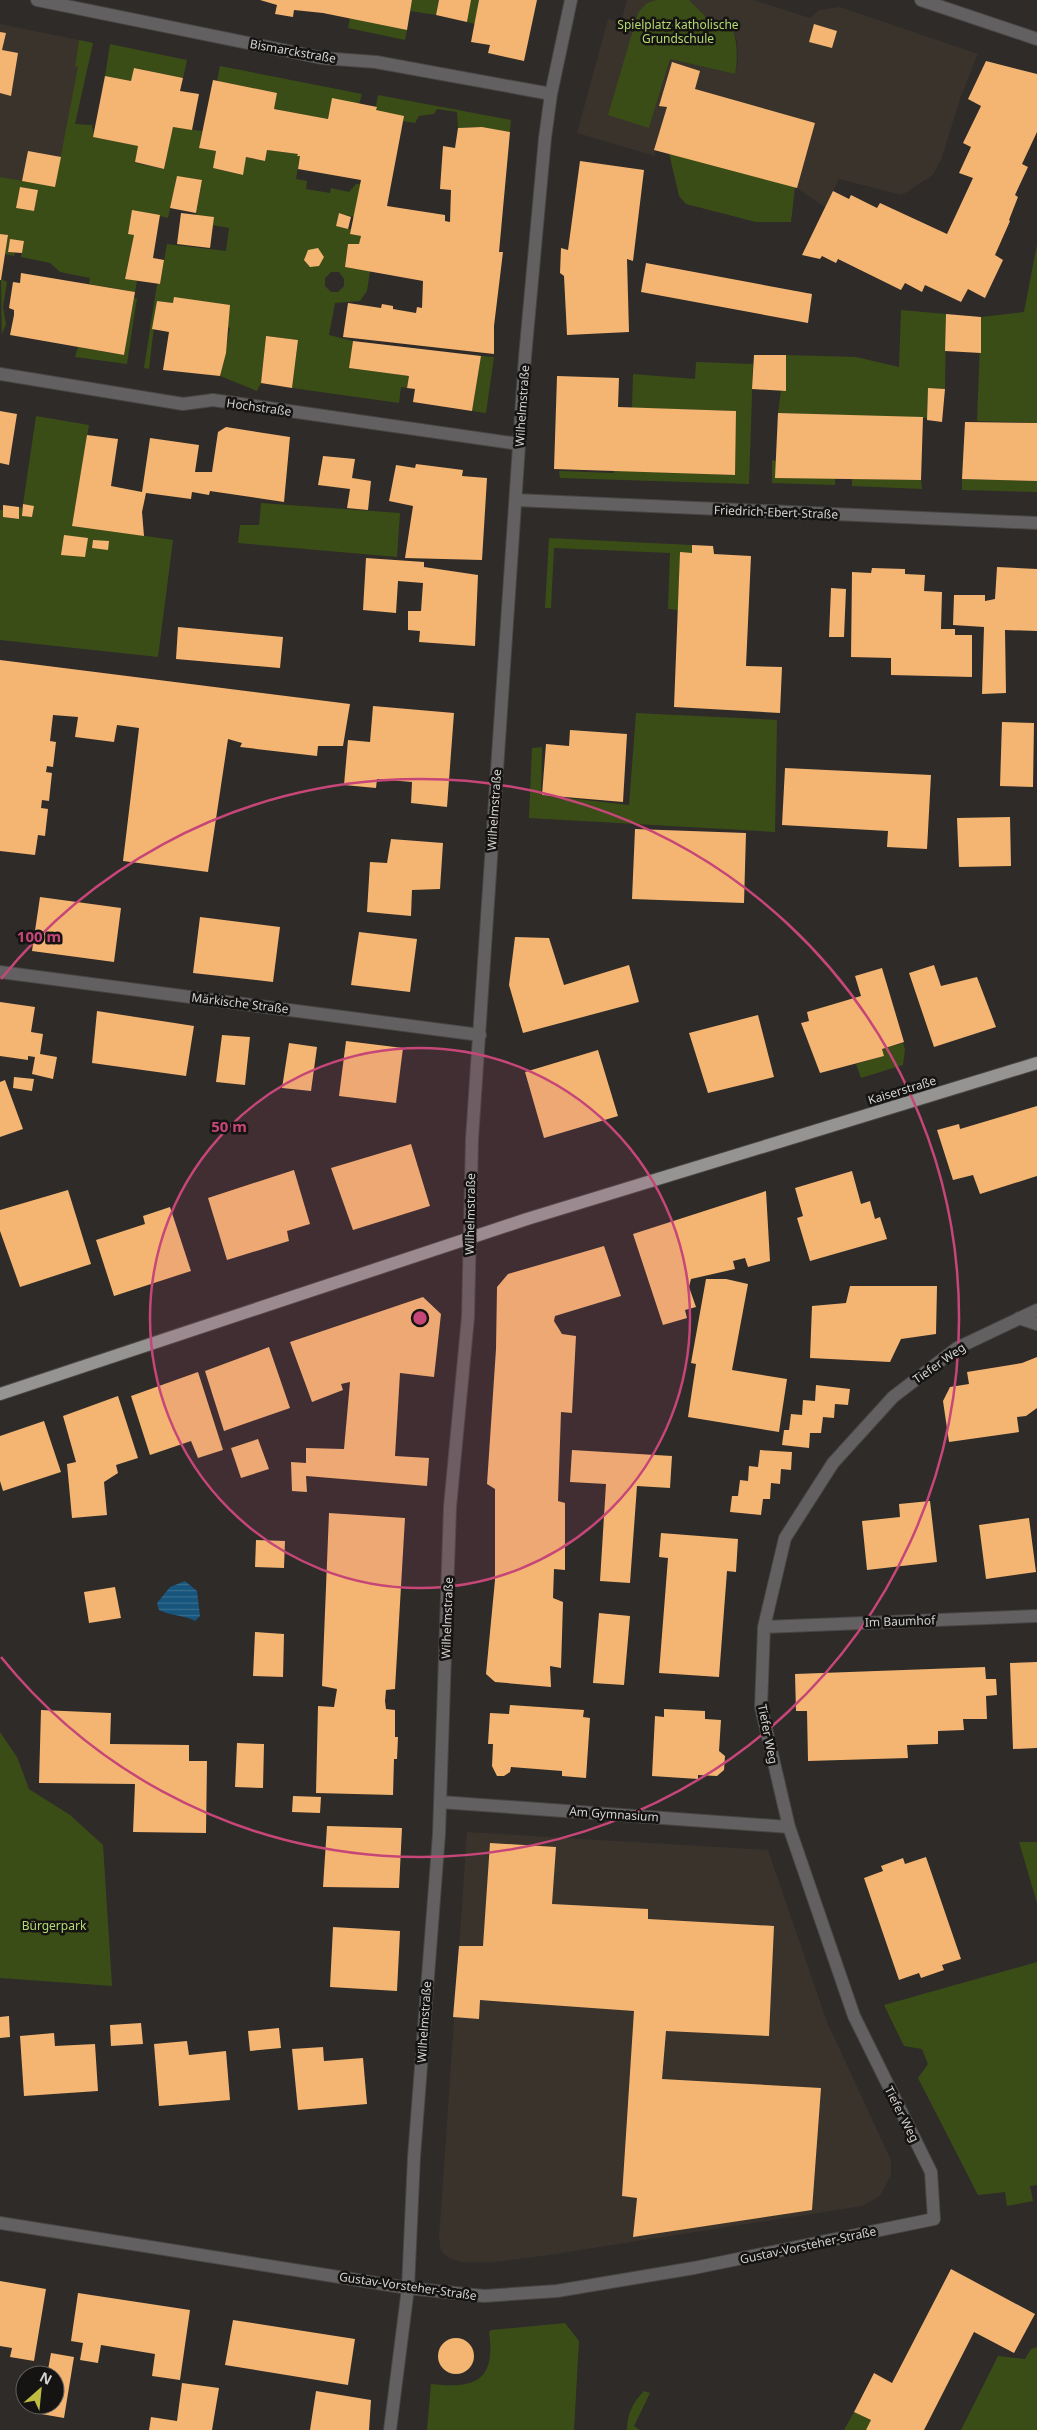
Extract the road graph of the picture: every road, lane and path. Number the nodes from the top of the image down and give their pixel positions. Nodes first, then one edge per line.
1 (37, 0) edge
2 (571, 0) edge
3 (921, 0) edge
4 (1037, 39) edge
5 (551, 94) junction
6 (0, 374) edge
7 (519, 444) junction
8 (516, 500) junction
9 (1037, 523) edge
10 (0, 972) edge
11 (480, 1035) junction
12 (1037, 1063) edge
13 (470, 1240) junction
14 (1037, 1310) edge
15 (1019, 1318) junction
16 (1037, 1324) edge
17 (0, 1394) edge
18 (1037, 1616) edge
19 (764, 1627) junction
20 (440, 1802) junction
21 (789, 1827) junction
22 (934, 2219) joint
23 (0, 2223) edge
24 (408, 2288) junction
25 (390, 2430) edge

1 - 5 street, Bismarckstraße
2 - 5 street, Wilhelmstraße
3 - 4 street
5 - 7 street, Wilhelmstraße
6 - 7 street, Hochstraße
7 - 8 street, Wilhelmstraße
8 - 9 street, Friedrich-Ebert-Straße
8 - 11 street, Wilhelmstraße
10 - 11 street, Märkische Straße
11 - 13 street, Wilhelmstraße
12 - 13 main road, Kaiserstraße
13 - 17 main road
13 - 20 street, Wilhelmstraße
14 - 15 street, Tiefer Weg
15 - 16 street
15 - 19 street, Tiefer Weg
18 - 19 street, Im Baumhof
19 - 21 street, Tiefer Weg
20 - 21 street, Am Gymnasium
20 - 24 street, Wilhelmstraße
21 - 22 street, Tiefer Weg
22 - 24 street, Gustav-Vorsteher-Straße
23 - 24 street, Gustav-Vorsteher-Straße
24 - 25 street, Wilhelmstraße

